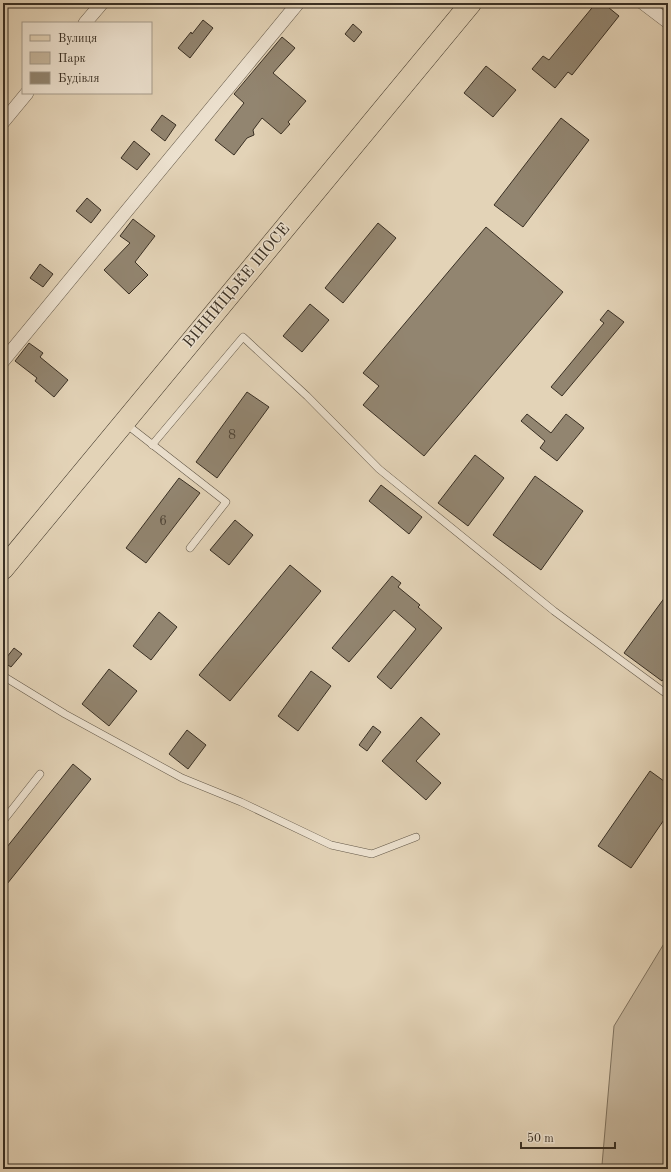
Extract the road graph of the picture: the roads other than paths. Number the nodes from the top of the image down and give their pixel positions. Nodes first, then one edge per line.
1 (102, 3) edge
2 (298, 3) edge
3 (471, 3) edge
4 (644, 3) edge
5 (86, 22) edge
6 (668, 22) edge
7 (26, 94) edge
8 (3, 122) edge
9 (3, 361) edge
10 (124, 423) junction
11 (152, 445) junction
12 (190, 548) dead end
13 (3, 569) edge
14 (3, 676) edge
15 (668, 695) edge
16 (40, 774) dead end
17 (3, 821) edge
18 (416, 837) dead end

1 - 5 street
2 - 9 street
3 - 10 main road, ВІННИЦЬКЕ ШОСЕ
4 - 6 street
7 - 8 street
10 - 11 lane
10 - 13 main road, ВІННИЦЬКЕ ШОСЕ
11 - 12 lane
11 - 15 lane
14 - 18 lane
16 - 17 lane

